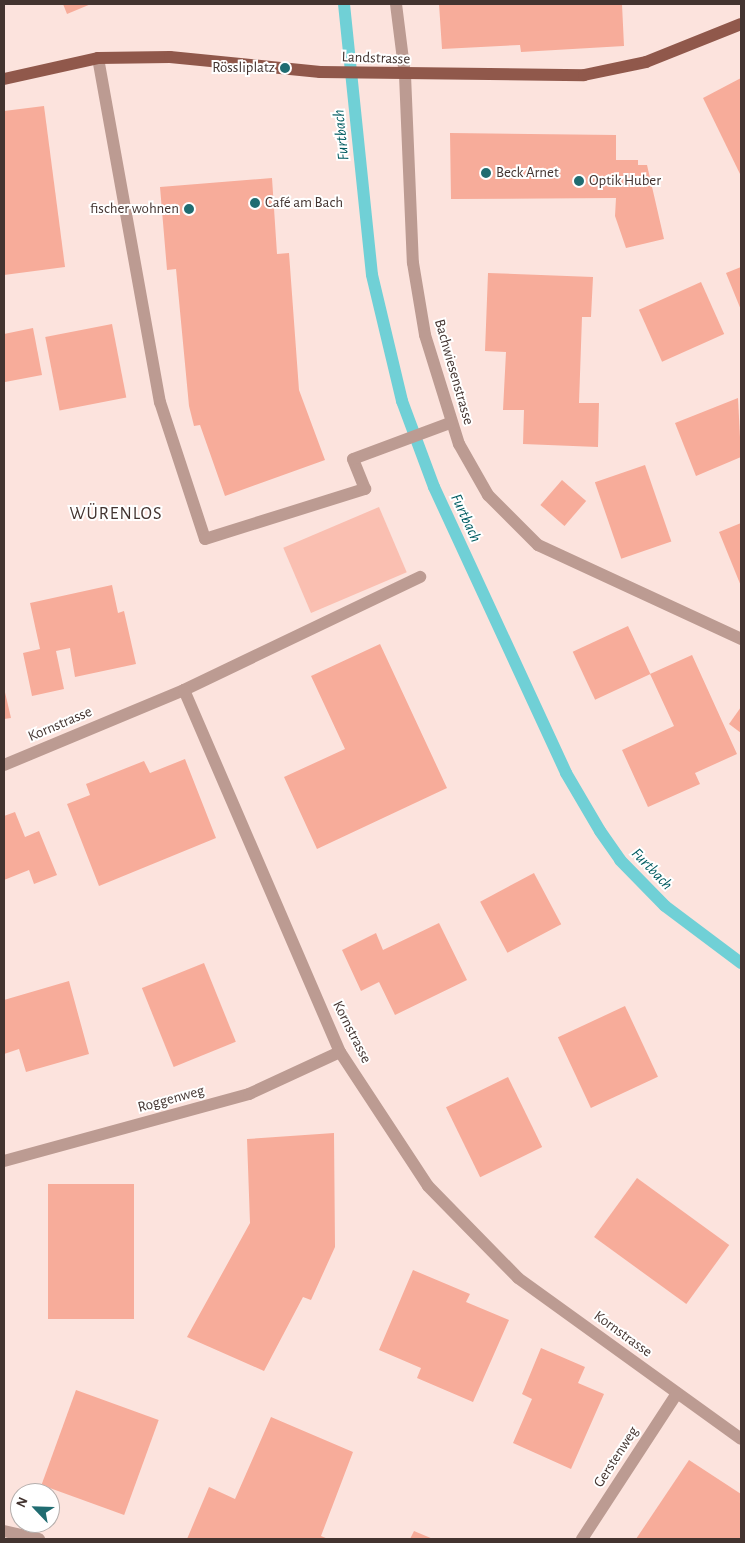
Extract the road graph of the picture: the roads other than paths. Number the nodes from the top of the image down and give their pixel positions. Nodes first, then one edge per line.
1 (396, 4) edge
2 (741, 24) edge
3 (98, 58) junction
4 (405, 75) junction
5 (4, 79) edge
6 (450, 424) junction
7 (420, 577) dead end
8 (741, 639) edge
9 (184, 690) junction
10 (4, 765) edge
11 (340, 1052) junction
12 (4, 1161) edge
13 (677, 1393) junction
14 (741, 1439) edge
15 (4, 1531) edge
16 (39, 1539) edge
17 (582, 1539) edge

1 - 4 street, Bachwiesenstrasse
2 - 4 main road, Landstrasse
3 - 4 main road, Landstrasse
3 - 5 main road, Landstrasse
3 - 6 street
4 - 6 street, Bachwiesenstrasse
6 - 8 street, Bachwiesenstrasse
7 - 9 street
9 - 10 street, Kornstrasse
9 - 11 street, Kornstrasse
11 - 12 street, Roggenweg
11 - 13 street, Kornstrasse
13 - 14 street, Kornstrasse
13 - 17 street, Gerstenweg
15 - 16 street

